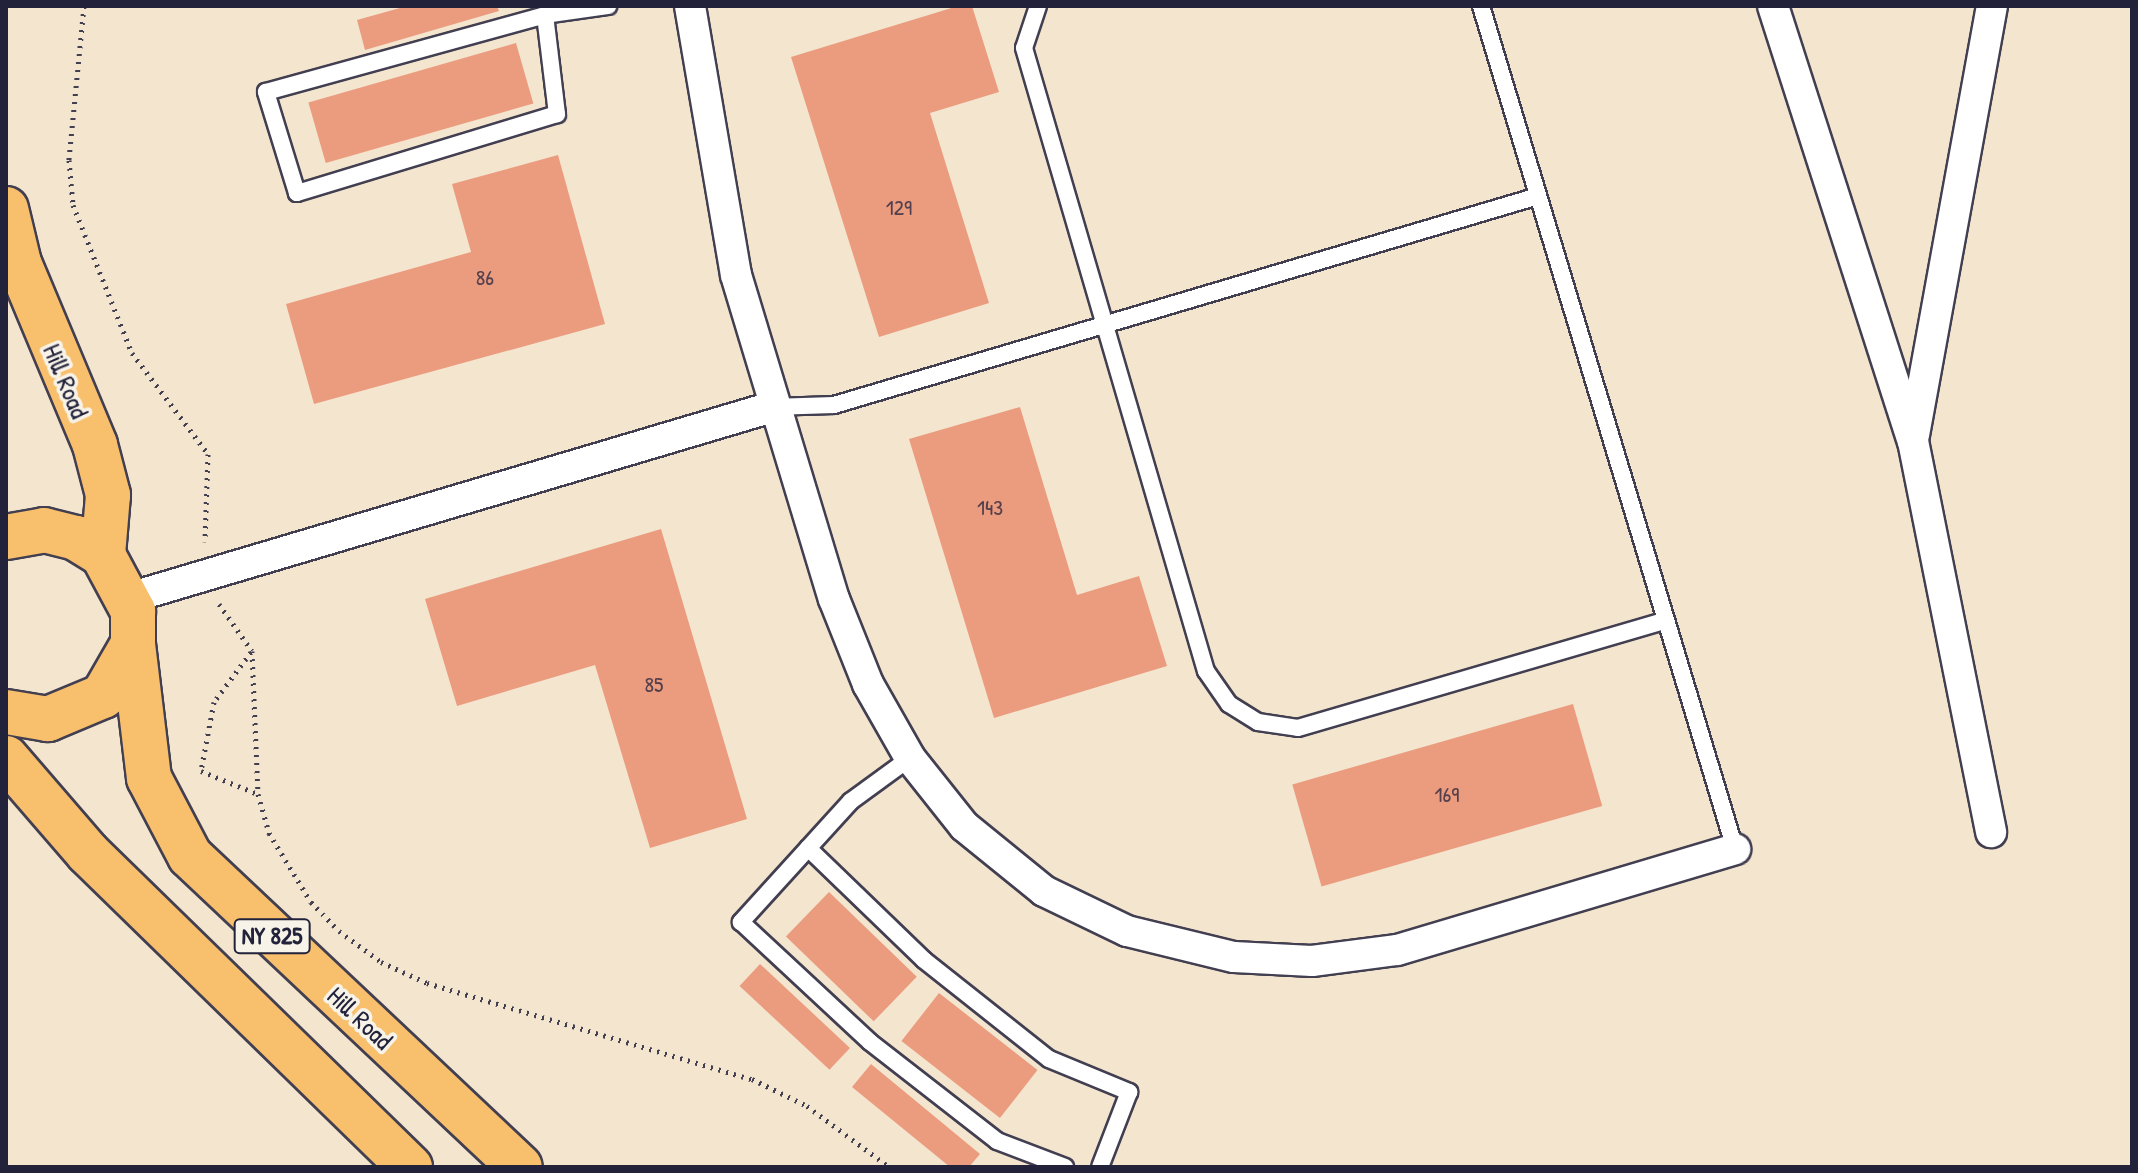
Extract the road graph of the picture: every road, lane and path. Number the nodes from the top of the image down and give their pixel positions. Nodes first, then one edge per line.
1 (84, 6) edge
2 (608, 6) edge
3 (690, 6) edge
4 (1038, 6) edge
5 (1481, 6) edge
6 (1773, 6) edge
7 (1992, 6) edge
8 (545, 15) junction
9 (1538, 196) junction
10 (6, 209) edge
11 (1105, 325) junction
12 (772, 407) junction
13 (1913, 441) junction
14 (6, 537) edge
15 (103, 555) junction
16 (204, 577) junction
17 (129, 598) junction
18 (1665, 621) junction
19 (133, 644) junction
20 (252, 651) junction
21 (6, 712) edge
22 (6, 758) edge
23 (910, 758) junction
24 (258, 794) junction
25 (1991, 832) dead end
26 (808, 848) junction
27 (1735, 849) joint
28 (410, 1167) edge
29 (520, 1167) edge
30 (889, 1167) edge
31 (1065, 1167) edge
32 (1100, 1167) edge

1 - 16 path
2 - 8 lane
3 - 12 street
4 - 11 lane
5 - 9 lane
6 - 13 street
7 - 13 street
8 - 8 lane
9 - 11 lane
9 - 18 lane
10 - 15 main road, Hill Road
11 - 12 lane
11 - 18 lane
12 - 16 street
12 - 23 street
13 - 25 street
14 - 15 main road
15 - 17 main road, NY 825
16 - 17 street
16 - 20 path
17 - 19 main road, NY 825
18 - 27 lane
19 - 21 main road
19 - 29 main road, Hill Road / NY 825
20 - 24 path
20 - 24 path
22 - 28 main road, NY 825
23 - 26 lane
23 - 27 street
24 - 30 path
26 - 31 lane
26 - 32 lane

